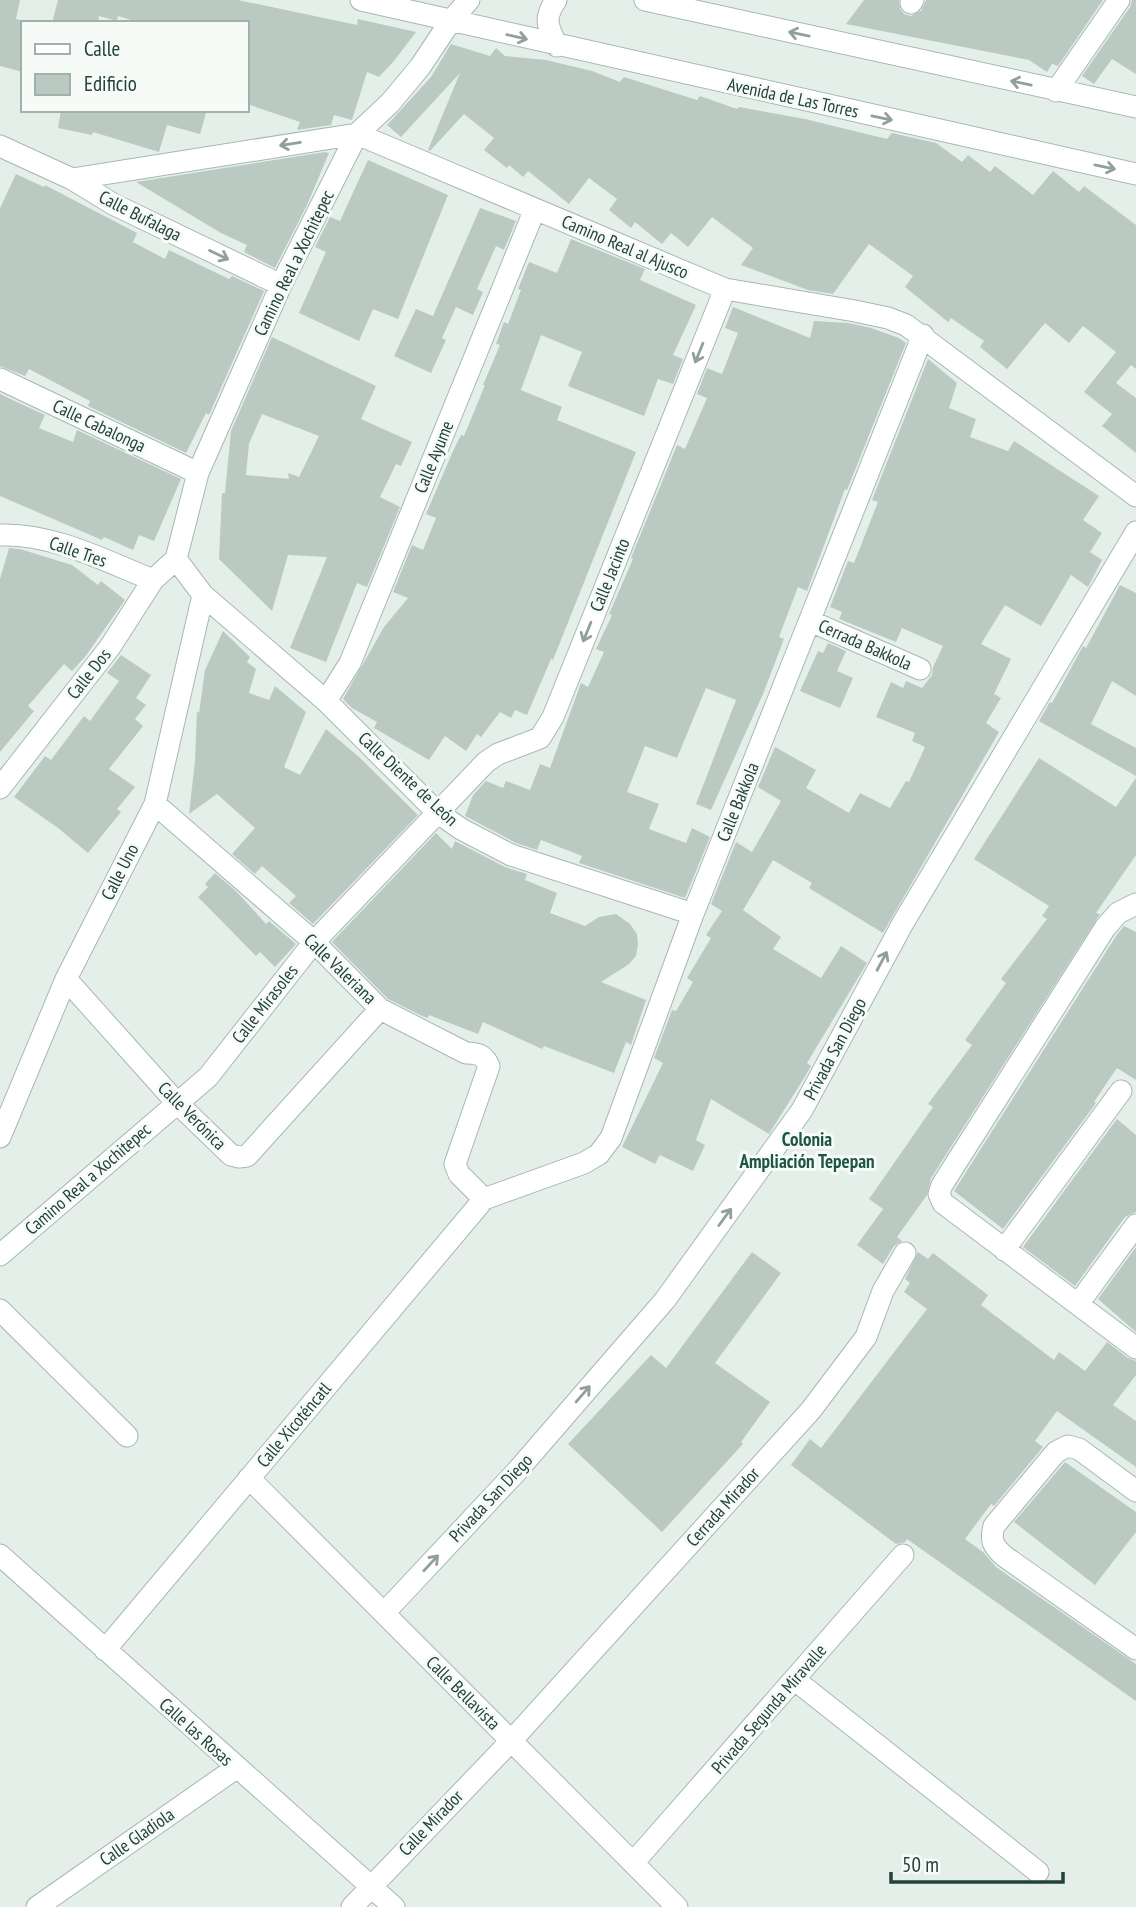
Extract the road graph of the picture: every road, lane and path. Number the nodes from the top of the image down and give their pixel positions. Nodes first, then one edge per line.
1 (361, 0) edge
2 (470, 0) edge
3 (556, 0) edge
4 (645, 0) edge
5 (1119, 0) edge
6 (450, 22) junction
7 (557, 46) junction
8 (1056, 91) junction
9 (1136, 107) edge
10 (357, 134) junction
11 (0, 146) edge
12 (1136, 174) edge
13 (72, 179) junction
14 (535, 209) junction
15 (281, 285) junction
16 (725, 289) junction
17 (923, 335) junction
18 (0, 379) edge
19 (198, 473) junction
20 (1136, 496) edge
21 (1136, 533) edge
22 (0, 535) edge
23 (176, 559) junction
24 (153, 580) junction
25 (203, 595) junction
26 (810, 621) junction
27 (920, 669) dead end
28 (326, 701) junction
29 (0, 788) edge
30 (155, 804) junction
31 (437, 812) junction
32 (1136, 904) edge
33 (693, 914) junction
34 (314, 942) junction
35 (66, 979) junction
36 (380, 1009) junction
37 (1121, 1091) dead end
38 (176, 1102) junction
39 (0, 1137) edge
40 (484, 1199) junction
41 (1136, 1225) edge
42 (1004, 1250) junction
43 (905, 1253) dead end
44 (0, 1255) edge
45 (1079, 1304) junction
46 (0, 1310) edge
47 (1136, 1348) edge
48 (127, 1436) dead end
49 (250, 1478) junction
50 (1136, 1491) edge
51 (0, 1555) edge
52 (903, 1555) dead end
53 (384, 1613) junction
54 (1136, 1649) edge
55 (105, 1650) junction
56 (795, 1680) junction
57 (511, 1741) junction
58 (236, 1768) junction
59 (633, 1863) junction
60 (1038, 1872) dead end
61 (371, 1886) junction
62 (37, 1907) edge
63 (352, 1907) edge
64 (394, 1907) edge
65 (677, 1907) edge

1 - 6 street, Avenida de Las Torres
2 - 6 street, Camino Real a Xochitepec
3 - 7 street
8 -> 4 street
5 - 8 street
6 -> 7 street, Avenida de Las Torres
6 - 10 street, Camino Real a Xochitepec
7 -> 12 street, Avenida de Las Torres
8 - 9 street
10 -> 13 street
10 - 14 street, Camino Real al Ajusco
10 - 15 street, Camino Real a Xochitepec
11 - 13 street, Calle Bufalaga
13 -> 15 street, Calle Bufalaga
14 - 16 street, Camino Real al Ajusco
14 - 28 street, Calle Ayume
15 - 19 street, Camino Real a Xochitepec
16 - 17 street, Camino Real al Ajusco
16 -> 31 street, Calle Jacinto
17 - 20 street, Camino Real al Ajusco
17 - 26 street, Calle Bakkola
18 - 19 street, Calle Cabalonga
19 - 23 street, Camino Real a Xochitepec
53 -> 21 street, Privada San Diego
22 - 24 street, Calle Tres
23 - 24 street, Calle Dos
23 - 25 street, Calle Diente de León
24 - 29 street, Calle Dos
25 - 28 street, Calle Diente de León
25 - 30 street, Calle Uno
26 - 27 street, Cerrada Bakkola
26 - 33 street, Calle Bakkola
28 - 31 street, Calle Diente de León
30 - 34 street, Calle Valeriana
30 - 35 street, Calle Uno
31 - 33 street, Calle Diente de León
31 - 34 street, Calle Mirasoles
32 - 42 street
33 - 40 street, Calle Bakkola
34 - 36 street, Calle Valeriana
34 - 38 street, Calle Mirasoles
35 - 38 street, Calle Verónica
35 - 39 street, Calle Uno
36 - 38 street, Calle Verónica
36 - 40 street, Calle Valeriana
37 - 42 street
38 - 44 street, Camino Real a Xochitepec
40 - 49 street, Calle Xicoténcatl
41 - 45 street
42 - 45 street
43 - 57 street, Cerrada Mirador
45 - 47 street
46 - 48 street
49 - 53 street, Calle Bellavista
49 - 55 street, Calle Xicoténcatl
50 - 54 street
51 - 55 street, Calle las Rosas
52 - 56 street, Privada Segunda Miravalle
53 - 57 street, Calle Bellavista
55 - 58 street, Calle las Rosas
56 - 59 street, Privada Segunda Miravalle
56 - 60 street
57 - 59 street, Calle Bellavista
57 - 61 street, Calle Mirador
58 - 61 street, Calle las Rosas
58 - 62 street, Calle Gladiola
59 - 65 street, Calle Bellavista
61 - 63 street, Calle Mirador
61 - 64 street, Calle las Rosas

